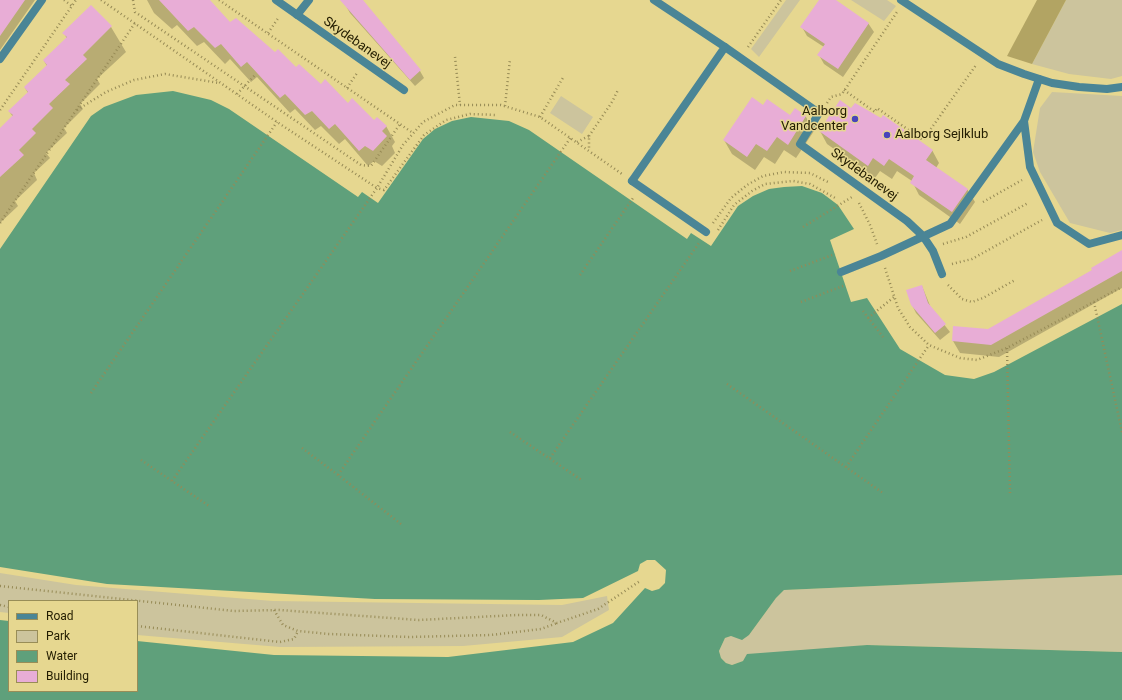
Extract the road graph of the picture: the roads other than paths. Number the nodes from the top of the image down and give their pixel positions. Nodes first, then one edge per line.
1 (42, 0) edge
2 (276, 0) edge
3 (309, 0) edge
4 (654, 0) edge
5 (903, 1) edge
6 (297, 15) junction
7 (724, 47) junction
8 (0, 59) edge
9 (1039, 79) junction
10 (1122, 87) edge
11 (404, 90) dead end
12 (1024, 121) junction
13 (705, 234) road end
14 (1122, 235) edge
15 (923, 236) junction
16 (941, 271) road end
17 (841, 272) dead end

1 - 8 street
2 - 6 street, Skydebanevej
3 - 6 street
4 - 7 street
5 - 9 street
6 - 11 street, Skydebanevej
7 - 13 street
7 - 15 street, Skydebanevej
9 - 10 street
9 - 12 street
12 - 14 street
12 - 15 street
15 - 16 street, Skydebanevej
15 - 17 street

